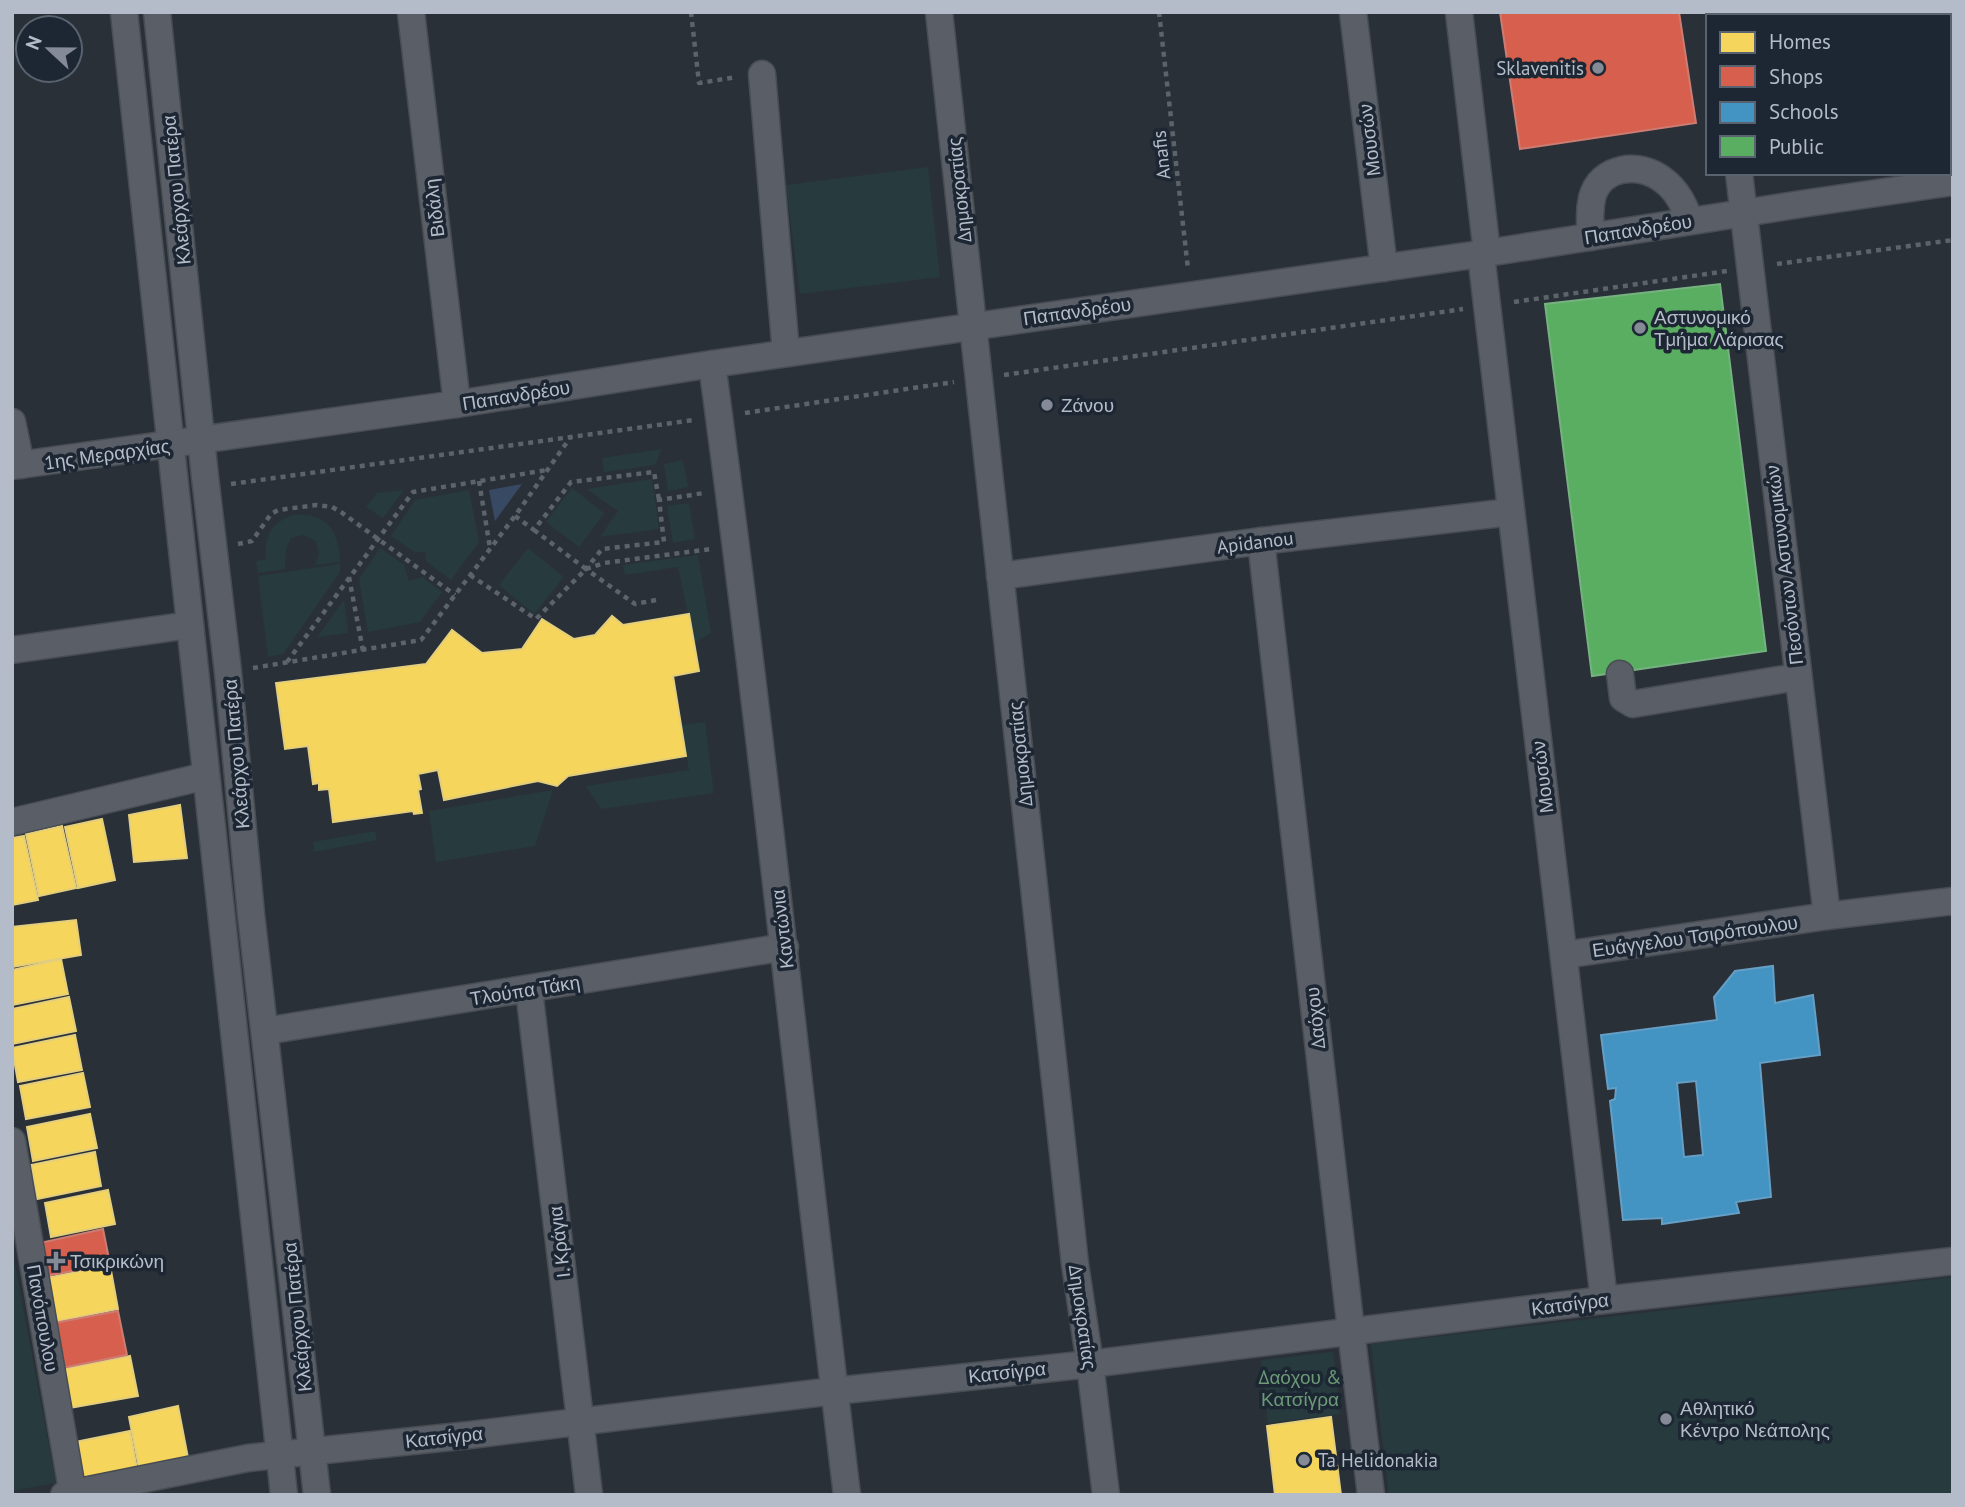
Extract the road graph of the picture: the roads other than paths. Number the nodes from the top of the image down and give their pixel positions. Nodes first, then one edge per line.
1 (124, 12) edge
2 (157, 12) edge
3 (411, 12) edge
4 (939, 12) edge
5 (1353, 12) edge
6 (1459, 12) edge
7 (762, 74) road end
8 (1739, 175) edge
9 (1953, 182) edge
10 (1743, 213) junction
11 (1690, 220) junction
12 (1591, 237) junction
13 (1484, 254) junction
14 (1384, 268) junction
15 (974, 327) junction
16 (786, 353) junction
17 (712, 364) junction
18 (457, 404) junction
19 (12, 422) edge
20 (201, 441) junction
21 (169, 445) junction
22 (16, 466) edge
23 (1511, 512) junction
24 (1261, 541) junction
25 (1000, 576) junction
26 (190, 625) junction
27 (12, 650) edge
28 (1620, 674) dead end
29 (1797, 677) junction
30 (206, 776) junction
31 (12, 822) edge
32 (1953, 901) edge
33 (1827, 916) junction
34 (785, 947) junction
35 (1563, 955) junction
36 (529, 990) junction
37 (265, 1031) junction
38 (12, 1141) edge
39 (1953, 1261) edge
40 (1604, 1300) junction
41 (1351, 1331) junction
42 (1090, 1364) junction
43 (834, 1391) junction
44 (580, 1421) junction
45 (312, 1451) junction
46 (279, 1455) junction
47 (70, 1494) edge
48 (284, 1495) edge
49 (317, 1495) edge
50 (589, 1495) edge
51 (847, 1495) edge
52 (1106, 1495) edge
53 (1371, 1495) edge

1 - 21 street, Κλεάρχου Πατέρα
2 - 20 street, Κλεάρχου Πατέρα
3 - 18 street, Βιδάλη
4 - 15 street, Δημοκρατίας
5 - 14 street, Μουσών
6 - 13 street, Μουσών
7 - 16 street
8 - 10 street, Πεσόντων Αστυνομικών
9 - 10 street, Παπανδρέου
10 - 11 street, Παπανδρέου
10 - 29 street, Πεσόντων Αστυνομικών
11 - 12 street, Παπανδρέου
11 - 12 street
12 - 13 street, Παπανδρέου
13 - 14 street, Παπανδρέου
13 - 23 street, Μουσών
14 - 15 street, Παπανδρέου
15 - 16 street, Παπανδρέου
15 - 25 street, Δημοκρατίας
16 - 17 street, Παπανδρέου
17 - 18 street, Παπανδρέου
17 - 34 street, Καντώνια
18 - 20 street, Παπανδρέου
19 - 22 street
20 - 21 street, 1ης Μεραρχίας
20 - 37 street, Κλεάρχου Πατέρα
21 - 22 street, 1ης Μεραρχίας
21 - 26 street, Κλεάρχου Πατέρα
23 - 24 street, Apidanou
23 - 35 street, Μουσών
24 - 25 street, Apidanou
24 - 41 street, Δαόχου
25 - 42 street, Δημοκρατίας
26 - 27 street
26 - 30 street, Κλεάρχου Πατέρα
28 - 29 street
29 - 33 street, Πεσόντων Αστυνομικών
30 - 31 street
30 - 46 street, Κλεάρχου Πατέρα
32 - 33 street, Ευάγγελου Τσιρόπουλου
33 - 35 street, Ευάγγελου Τσιρόπουλου
34 - 36 street, Τλούπα Τάκη
34 - 43 street, Καντώνια
35 - 40 street, Μουσών
36 - 37 street, Τλούπα Τάκη
36 - 44 street, Ι. Κράγια
37 - 45 street, Κλεάρχου Πατέρα
38 - 47 street, Πανόπουλου
39 - 40 street, Κατσίγρα
40 - 41 street, Κατσίγρα
41 - 42 street, Κατσίγρα
41 - 53 street, Δαόχου
42 - 43 street, Κατσίγρα
42 - 52 street, Δημοκρατίας
43 - 44 street, Κατσίγρα
43 - 51 street, Καντώνια
44 - 45 street, Κατσίγρα
44 - 50 street, Ι. Κράγια
45 - 46 street, Κατσίγρα
45 - 49 street, Κλεάρχου Πατέρα
46 - 47 street, Κατσίγρα
46 - 48 street, Κλεάρχου Πατέρα

